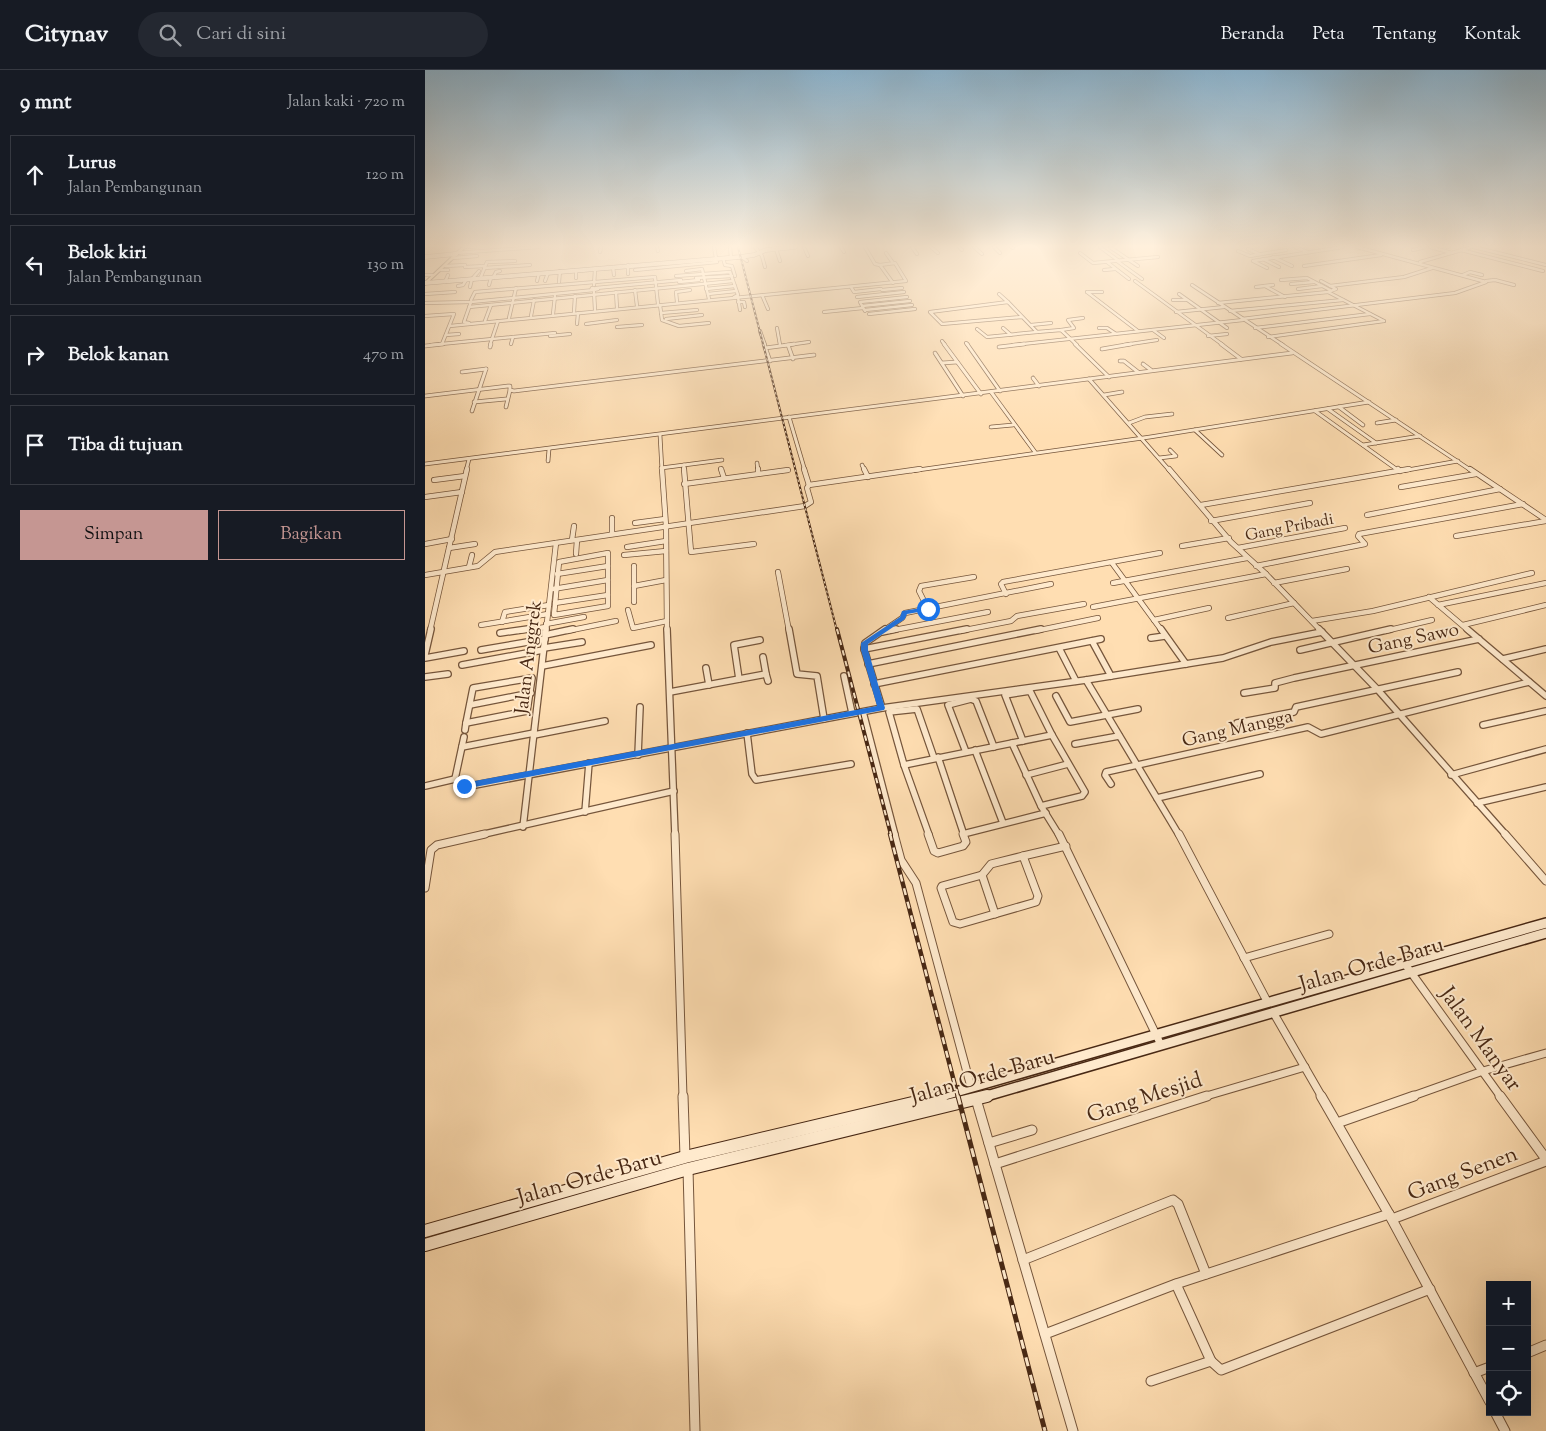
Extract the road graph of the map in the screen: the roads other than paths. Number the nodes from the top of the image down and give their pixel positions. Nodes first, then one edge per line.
1 (616, 310) edge
2 (468, 311) edge
3 (489, 311) edge
4 (511, 311) edge
5 (532, 311) edge
6 (553, 311) edge
7 (595, 311) junction
8 (601, 311) junction
9 (605, 311) edge
10 (608, 311) edge
11 (627, 311) edge
12 (637, 311) dead end
13 (691, 311) edge
14 (844, 311) edge
15 (905, 311) edge
16 (942, 311) edge
17 (1017, 311) edge
18 (1111, 311) edge
19 (1188, 311) edge
20 (1203, 311) edge
21 (1230, 311) joint
22 (1235, 311) edge
23 (1315, 311) edge
24 (1362, 311) edge
25 (824, 312) dead end
26 (896, 312) joint
27 (1176, 312) joint
28 (576, 313) junction
29 (661, 313) joint
30 (553, 314) junction
31 (869, 314) dead end
32 (1369, 314) junction
33 (702, 315) dead end
34 (531, 316) junction
35 (446, 317) dead end
36 (1023, 317) junction
37 (425, 318) edge
38 (509, 318) junction
39 (588, 318) dead end
40 (601, 318) dead end
41 (1083, 318) dead end
42 (1242, 319) junction
43 (617, 320) junction
44 (662, 320) junction
45 (1038, 320) dead end
46 (485, 321) junction
47 (498, 321) junction
48 (1219, 322) junction
49 (709, 323) dead end
50 (1051, 323) dead end
51 (577, 324) dead end
52 (587, 324) dead end
53 (1043, 324) junction
54 (642, 325) dead end
55 (1031, 325) junction
56 (1193, 325) junction
57 (450, 326) junction
58 (617, 327) dead end
59 (624, 327) junction
60 (777, 328) dead end
61 (1003, 328) dead end
62 (1099, 328) dead end
63 (1227, 328) dead end
64 (1255, 328) junction
65 (546, 329) dead end
66 (977, 329) dead end
67 (1061, 330) junction
68 (1153, 330) junction
69 (761, 331) dead end
70 (1138, 331) junction
71 (1037, 332) junction
72 (555, 333) dead end
73 (1125, 333) junction
74 (459, 334) dead end
75 (545, 334) junction
76 (570, 334) dead end
77 (1116, 334) junction
78 (1227, 334) dead end
79 (446, 335) junction
80 (1011, 335) junction
81 (1208, 336) junction
82 (1268, 337) junction
83 (502, 338) junction
84 (1164, 338) dead end
85 (492, 339) junction
86 (1072, 339) junction
87 (1157, 340) dead end
88 (512, 341) junction
89 (942, 341) dead end
90 (809, 342) dead end
91 (966, 343) dead end
92 (1137, 343) junction
93 (442, 344) junction
94 (501, 345) dead end
95 (787, 345) junction
96 (425, 346) edge
97 (780, 346) junction
98 (490, 347) dead end
99 (999, 347) dead end
100 (765, 348) junction
101 (1103, 349) dead end
102 (1292, 353) junction
103 (952, 355) junction
104 (814, 356) dead end
105 (793, 359) junction
106 (1241, 359) junction
107 (770, 361) junction
108 (957, 362) junction
109 (942, 363) junction
110 (1143, 364) dead end
111 (483, 365) dead end
112 (486, 369) junction
113 (1151, 370) junction
114 (462, 372) dead end
115 (1136, 373) junction
116 (1109, 376) junction
117 (1033, 378) dead end
118 (1089, 379) junction
119 (1039, 386) junction
120 (479, 390) junction
121 (509, 390) junction
122 (1000, 391) junction
123 (991, 392) junction
124 (1122, 392) dead end
125 (981, 394) junction
126 (425, 396) edge
127 (963, 396) junction
128 (1104, 396) junction
129 (506, 399) junction
130 (474, 402) junction
131 (1369, 402) junction
132 (506, 407) dead end
133 (1339, 407) junction
134 (1328, 409) junction
135 (472, 411) dead end
136 (1315, 411) junction
137 (1172, 414) dead end
138 (789, 417) junction
139 (1396, 420) junction
140 (1129, 423) junction
141 (1377, 423) dead end
142 (1013, 425) junction
143 (1363, 425) dead end
144 (991, 427) dead end
145 (1195, 430) junction
146 (660, 435) junction
147 (1420, 436) junction
148 (1141, 438) junction
149 (1376, 443) junction
150 (1363, 445) junction
151 (549, 449) junction
152 (1171, 450) dead end
153 (1035, 452) junction
154 (1222, 455) dead end
155 (1159, 458) junction
156 (469, 459) junction
157 (722, 460) dead end
158 (547, 461) dead end
159 (1458, 461) junction
160 (757, 462) dead end
161 (425, 464) edge
162 (684, 465) junction
163 (862, 465) dead end
164 (661, 468) junction
165 (721, 468) dead end
166 (788, 470) dead end
167 (1399, 472) junction
168 (759, 473) junction
169 (1476, 474) junction
170 (465, 476) junction
171 (867, 477) junction
172 (724, 478) junction
173 (434, 480) dead end
174 (685, 484) junction
175 (809, 485) junction
176 (1401, 488) dead end
177 (1500, 489) junction
178 (462, 492) junction
179 (425, 497) edge
180 (1310, 503) dead end
181 (1523, 504) junction
182 (1201, 505) junction
183 (1367, 515) dead end
184 (612, 518) dead end
185 (1546, 520) edge
186 (1211, 521) junction
187 (635, 523) dead end
188 (665, 523) junction
189 (688, 523) junction
190 (574, 526) dead end
191 (1345, 528) dead end
192 (612, 534) junction
193 (1456, 536) dead end
194 (1229, 538) junction
195 (452, 539) junction
196 (575, 540) junction
197 (666, 541) junction
198 (556, 543) junction
199 (425, 544) edge
200 (475, 544) dead end
201 (754, 544) dead end
202 (1182, 546) dead end
203 (627, 547) dead end
204 (449, 548) junction
205 (1238, 548) junction
206 (666, 552) junction
207 (1160, 552) dead end
208 (576, 554) dead end
209 (472, 555) dead end
210 (624, 555) dead end
211 (1247, 558) junction
212 (1111, 563) junction
213 (608, 566) junction
214 (635, 566) dead end
215 (1256, 566) junction
216 (469, 567) junction
217 (1347, 568) dead end
218 (444, 572) junction
219 (778, 572) dead end
220 (1532, 572) dead end
221 (557, 574) junction
222 (1266, 574) junction
223 (425, 575) edge
224 (974, 576) dead end
225 (608, 580) junction
226 (666, 580) junction
227 (1125, 581) junction
228 (1113, 582) dead end
229 (1274, 583) junction
230 (1546, 583) edge
231 (1051, 584) dead end
232 (634, 586) junction
233 (553, 589) junction
234 (1006, 594) junction
235 (608, 595) junction
236 (1429, 597) junction
237 (1139, 600) junction
238 (634, 602) dead end
239 (555, 603) junction
240 (1294, 603) junction
241 (1084, 604) dead end
242 (549, 605) junction
243 (1438, 605) junction
244 (1546, 605) edge
245 (1093, 607) dead end
246 (1209, 608) dead end
247 (928, 609) junction
248 (628, 610) dead end
249 (989, 612) dead end
250 (548, 614) junction
251 (584, 617) dead end
252 (1099, 618) dead end
253 (1228, 618) dead end
254 (616, 620) dead end
255 (1154, 620) junction
256 (1432, 620) dead end
257 (667, 621) junction
258 (502, 622) junction
259 (1312, 622) junction
260 (481, 625) dead end
261 (546, 625) junction
262 (1463, 625) junction
263 (883, 632) junction
264 (1322, 632) junction
265 (499, 633) dead end
266 (1165, 636) junction
267 (545, 637) junction
268 (1151, 638) dead end
269 (1101, 639) dead end
270 (1479, 639) junction
271 (760, 640) dead end
272 (1092, 641) junction
273 (582, 642) dead end
274 (1331, 644) junction
275 (651, 645) dead end
276 (1059, 648) junction
277 (544, 649) junction
278 (1546, 649) edge
279 (481, 650) dead end
280 (864, 650) junction
281 (1300, 650) dead end
282 (464, 651) dead end
283 (425, 656) edge
284 (763, 656) dead end
285 (1503, 659) junction
286 (869, 664) junction
287 (1186, 664) junction
288 (462, 665) dead end
289 (1353, 665) junction
290 (541, 666) junction
291 (706, 668) dead end
292 (1458, 672) dead end
293 (448, 674) dead end
294 (766, 674) junction
295 (844, 676) dead end
296 (1111, 676) junction
297 (425, 677) edge
298 (739, 679) junction
299 (1086, 680) junction
300 (768, 681) dead end
301 (1076, 681) junction
302 (1529, 682) junction
303 (709, 684) junction
304 (874, 684) junction
305 (1378, 690) junction
306 (1543, 691) edge
307 (539, 692) junction
308 (670, 692) junction
309 (530, 693) junction
310 (1244, 693) dead end
311 (1056, 696) dead end
312 (1546, 696) edge
313 (470, 705) junction
314 (640, 707) dead end
315 (881, 708) junction
316 (1138, 709) dead end
317 (1546, 711) edge
318 (863, 712) junction
319 (853, 713) junction
320 (1399, 714) junction
321 (1107, 715) junction
322 (824, 719) junction
323 (605, 721) dead end
324 (467, 723) junction
325 (1237, 723) dead end
326 (1483, 725) dead end
327 (465, 730) dead end
328 (747, 733) junction
329 (534, 734) junction
330 (1052, 736) junction
331 (1119, 736) junction
332 (464, 737) dead end
333 (1023, 741) junction
334 (1012, 743) junction
335 (1075, 744) dead end
336 (462, 747) junction
337 (994, 747) junction
338 (671, 748) junction
339 (1546, 748) edge
340 (975, 750) junction
341 (966, 752) junction
342 (638, 755) junction
343 (936, 757) junction
344 (589, 763) junction
345 (851, 764) dead end
346 (1068, 764) junction
347 (904, 765) junction
348 (1137, 765) junction
349 (1260, 774) dead end
350 (529, 775) junction
351 (1026, 775) junction
352 (1451, 775) junction
353 (455, 780) junction
354 (1111, 784) dead end
355 (425, 786) edge
356 (1546, 787) edge
357 (674, 791) junction
358 (1157, 798) junction
359 (1477, 803) junction
360 (1041, 806) junction
361 (585, 812) junction
362 (1046, 813) junction
363 (1003, 823) junction
364 (523, 827) junction
365 (963, 834) junction
366 (1065, 846) junction
367 (1023, 856) junction
368 (982, 875) junction
369 (1546, 881) edge
370 (425, 888) edge
371 (995, 914) junction
372 (1546, 923) edge
373 (1546, 933) edge
374 (1329, 934) dead end
375 (1244, 958) junction
376 (1409, 968) junction
377 (1270, 1008) junction
378 (1159, 1040) junction
379 (1546, 1053) edge
380 (1305, 1067) junction
381 (1483, 1071) junction
382 (971, 1088) junction
383 (976, 1099) junction
384 (1337, 1123) junction
385 (1032, 1130) dead end
386 (778, 1136) junction
387 (989, 1144) junction
388 (779, 1148) junction
389 (685, 1157) junction
390 (1546, 1160) edge
391 (995, 1164) junction
392 (688, 1169) junction
393 (561, 1192) junction
394 (561, 1205) junction
395 (1390, 1216) junction
396 (425, 1231) edge
397 (425, 1245) edge
398 (1023, 1260) junction
399 (1206, 1274) junction
400 (1176, 1284) junction
401 (1430, 1289) junction
402 (1045, 1334) junction
403 (1546, 1345) edge
404 (1531, 1351) edge
405 (1211, 1361) junction
406 (1486, 1368) edge
407 (1474, 1373) junction
408 (1151, 1381) dead end
409 (1486, 1395) edge
410 (1497, 1416) edge
411 (695, 1431) edge
412 (1073, 1431) edge
413 (1505, 1431) edge

1 - 43 street
2 - 46 street
3 - 46 street
4 - 38 street
5 - 34 street
6 - 30 street
7 - 8 street
7 - 9 street
7 - 28 street
7 - 39 street
8 - 10 street
8 - 40 street
11 - 12 street
13 - 29 street
14 - 25 street
15 - 26 street
16 - 36 street
17 - 36 street
18 - 70 street
19 - 27 street
20 - 48 street
21 - 22 street
21 - 42 street
23 - 42 street
24 - 32 street
26 - 31 street
27 - 56 street
28 - 30 street
28 - 47 street
28 - 51 street
29 - 44 street
30 - 34 street
32 - 64 street
32 - 82 street
33 - 44 street
34 - 38 street
35 - 37 street
36 - 55 street
37 - 57 street
38 - 46 street
41 - 67 street
42 - 48 street
42 - 64 street
43 - 52 street
43 - 59 street
44 - 49 street
45 - 53 street
47 - 57 street
47 - 85 street
48 - 56 street
48 - 63 street
50 - 53 street
53 - 55 street
54 - 59 street
55 - 71 street
56 - 68 street
56 - 81 street
57 - 79 street
58 - 59 street
60 - 97 street
61 - 80 street
62 - 77 street
64 - 82 street
65 - 75 street
66 - 80 street
67 - 71 street
67 - 86 street
68 - 70 street
68 - 84 street
69 - 100 street
70 - 73 street
71 - 80 street
72 - 75 street
73 - 77 street
73 - 92 street
74 - 79 street
75 - 88 street
76 - 88 street
77 - 86 street
78 - 81 street
79 - 93 street
81 - 106 street
82 - 102 street
83 - 85 street
83 - 88 street
83 - 94 street
85 - 93 street
85 - 98 street
86 - 99 street
86 - 116 street
87 - 92 street
89 - 103 street
90 - 95 street
91 - 122 street
92 - 101 street
93 - 96 street
95 - 97 street
95 - 105 street
97 - 100 street
100 - 107 street
102 - 106 street
102 - 131 street
103 - 108 street
103 - 109 street
104 - 105 street
105 - 107 street
106 - 113 street
107 - 121 street
108 - 109 street
108 - 125 street
109 - 127 street
110 - 113 street
111 - 112 street
112 - 114 street
112 - 120 street
113 - 115 street
115 - 115 street
115 - 116 street
116 - 118 street
117 - 119 street
118 - 119 street
118 - 128 street
119 - 122 street
120 - 121 street
120 - 126 street
120 - 130 street
121 - 129 street
122 - 123 street
123 - 125 street
123 - 142 street
124 - 128 street
125 - 127 street
127 - 138 street
128 - 140 street
129 - 130 street
129 - 132 street
130 - 135 street
131 - 133 street
131 - 139 street
133 - 134 street
133 - 143 street
134 - 136 street
134 - 149 street
136 - 145 street
136 - 150 street
137 - 140 street
138 - 146 street
138 - 175 street
139 - 141 street
139 - 147 street
140 - 148 street
142 - 144 street
142 - 153 street
145 - 148 street
145 - 154 street
146 - 151 street
146 - 164 street
147 - 149 street
147 - 159 street
148 - 153 street
148 - 155 street
149 - 150 street
150 - 167 street
151 - 156 street
151 - 158 street
152 - 155 street
153 - 171 street
155 - 182 street
156 - 161 street
156 - 170 street
157 - 162 street
159 - 167 street
159 - 169 street
160 - 168 street
162 - 164 street
162 - 174 street
163 - 171 street
164 - 188 street
165 - 172 street
166 - 168 street
167 - 182 street
168 - 172 street
169 - 176 street
169 - 177 street
170 - 173 street
170 - 178 street
171 - 175 street
172 - 174 street
174 - 189 street
175 - 189 street
177 - 181 street
177 - 183 street
178 - 179 street
178 - 195 street
180 - 186 street
181 - 185 street
181 - 215 street
182 - 186 street
184 - 192 street
185 - 193 street
186 - 194 street
187 - 188 street
188 - 189 street
188 - 192 street
188 - 197 street
189 - 201 street
190 - 196 street
191 - 205 street, Gang Pribadi
192 - 196 street
194 - 202 street
194 - 205 street
195 - 199 street
195 - 204 street
196 - 198 street
196 - 208 street
197 - 203 street
197 - 206 street
198 - 216 street
198 - 233 street, Jalan Anggrek
200 - 204 street
204 - 218 street
205 - 211 street
206 - 210 street
206 - 226 street
207 - 212 street
209 - 216 street
211 - 215 street
211 - 227 street
212 - 227 street
212 - 234 street
213 - 221 street
213 - 221 street
213 - 225 street
214 - 232 street
215 - 222 street
216 - 218 street
217 - 229 street
218 - 223 street
218 - 283 street
219 - 322 street
220 - 236 street
221 - 233 street
222 - 229 street
222 - 237 street
224 - 247 street
225 - 233 street
225 - 235 street
226 - 232 street
226 - 257 street
227 - 228 street
227 - 237 street
229 - 240 street
230 - 243 street
231 - 234 street
232 - 238 street
233 - 239 street
233 - 242 street, Jalan Anggrek
234 - 247 street
235 - 239 street
235 - 239 street
236 - 243 street
236 - 259 street
237 - 245 street
237 - 255 street
240 - 253 street
240 - 259 street
241 - 280 street
242 - 250 street, Jalan Anggrek
242 - 258 street
243 - 262 street
244 - 262 street
246 - 255 street
247 - 263 street
248 - 257 street
249 - 263 street
250 - 258 street
250 - 261 street, Jalan Anggrek
251 - 261 street
252 - 286 street
254 - 267 street
255 - 266 street
256 - 274 street
257 - 308 street
258 - 260 street
259 - 264 street
261 - 265 street
261 - 267 street, Jalan Anggrek
262 - 270 street
263 - 280 street
264 - 274 street
264 - 287 street
266 - 268 street
266 - 287 street
267 - 277 street, Jalan Anggrek
267 - 279 street
269 - 272 street
270 - 285 street
270 - 289 street, Gang Sawo
271 - 298 street
272 - 276 street
272 - 296 street
273 - 277 street
274 - 281 street
274 - 289 street
275 - 290 street
276 - 301 street
276 - 304 street
277 - 288 street
277 - 290 street, Jalan Anggrek
278 - 285 street
280 - 286 street
282 - 283 street
284 - 294 street
285 - 302 street
286 - 304 street
287 - 296 street
289 - 305 street
289 - 310 street, Gang Sawo
290 - 307 street, Jalan Anggrek
291 - 303 street
292 - 305 street
293 - 297 street
294 - 298 street
294 - 300 street
295 - 319 street
296 - 299 street
298 - 303 street
299 - 301 street
299 - 321 street
301 - 315 street
302 - 306 street
302 - 320 street, Gang Mangga
303 - 308 street
304 - 315 street
305 - 320 street
305 - 325 street
306 - 312 street
307 - 309 street
307 - 329 street, Jalan Anggrek
308 - 338 street
309 - 313 street
309 - 313 street
309 - 324 street
311 - 321 street
313 - 324 street
314 - 342 street
315 - 318 street
316 - 321 street
317 - 326 street
318 - 319 street
318 - 382 street
319 - 322 street
320 - 348 street, Gang Mangga
320 - 352 street
321 - 331 street
322 - 328 street
323 - 329 street
324 - 327 street
328 - 338 street
328 - 345 street
329 - 336 street
329 - 350 street, Jalan Anggrek
330 - 333 street
330 - 333 street
330 - 346 street
331 - 335 street
331 - 348 street
332 - 336 street
333 - 334 street
334 - 337 street
334 - 351 street
336 - 353 street
337 - 340 street
337 - 341 street
338 - 342 street
338 - 357 street
339 - 352 street
340 - 341 street
340 - 363 street
341 - 343 street
342 - 344 street
343 - 347 street
343 - 347 street
343 - 365 street
344 - 350 street
344 - 361 street
346 - 351 street
346 - 360 street
347 - 365 street
348 - 354 street, Gang Mangga
348 - 358 street
349 - 358 street
350 - 353 street
350 - 364 street, Jalan Anggrek
351 - 360 street
352 - 359 street
353 - 355 street
356 - 359 street
357 - 361 street
357 - 389 street
358 - 375 street
359 - 369 street
360 - 362 street
361 - 364 street
362 - 363 street
362 - 366 street
363 - 365 street
364 - 370 street
366 - 367 street
366 - 378 street
367 - 368 street
367 - 371 street
368 - 371 street
368 - 371 street
372 - 376 main road, Jalan Orde Baru
373 - 376 main road, Jalan Orde Baru
374 - 375 street
375 - 377 street
376 - 377 main road, Jalan Orde Baru
376 - 381 street, Jalan Manyar
377 - 378 main road, Jalan Orde Baru
377 - 380 street
378 - 382 main road, Jalan Orde Baru
378 - 383 main road, Jalan Orde Baru
379 - 381 street
380 - 384 street
380 - 391 street, Gang Mesjid
381 - 384 street
381 - 390 street, Jalan Manyar
382 - 386 main road, Jalan Orde Baru
383 - 387 street
383 - 388 main road, Jalan Orde Baru
384 - 395 street
385 - 387 street
386 - 388 main road
386 - 389 main road, Jalan Orde Baru
387 - 391 street
388 - 392 main road, Jalan Orde Baru
389 - 393 main road, Jalan Orde Baru
390 - 395 street, Gang Senen
391 - 398 street
392 - 394 main road, Jalan Orde Baru
392 - 411 street
393 - 394 main road
393 - 396 main road, Jalan Orde Baru
394 - 397 main road, Jalan Orde Baru
395 - 399 street, Gang Senen
395 - 401 street
398 - 399 street
398 - 402 street
399 - 400 street, Gang Senen
400 - 402 street, Gang Senen
400 - 405 street
401 - 405 street
401 - 407 street
402 - 412 street
403 - 404 street
405 - 408 street
406 - 407 street
407 - 409 street
410 - 413 street

